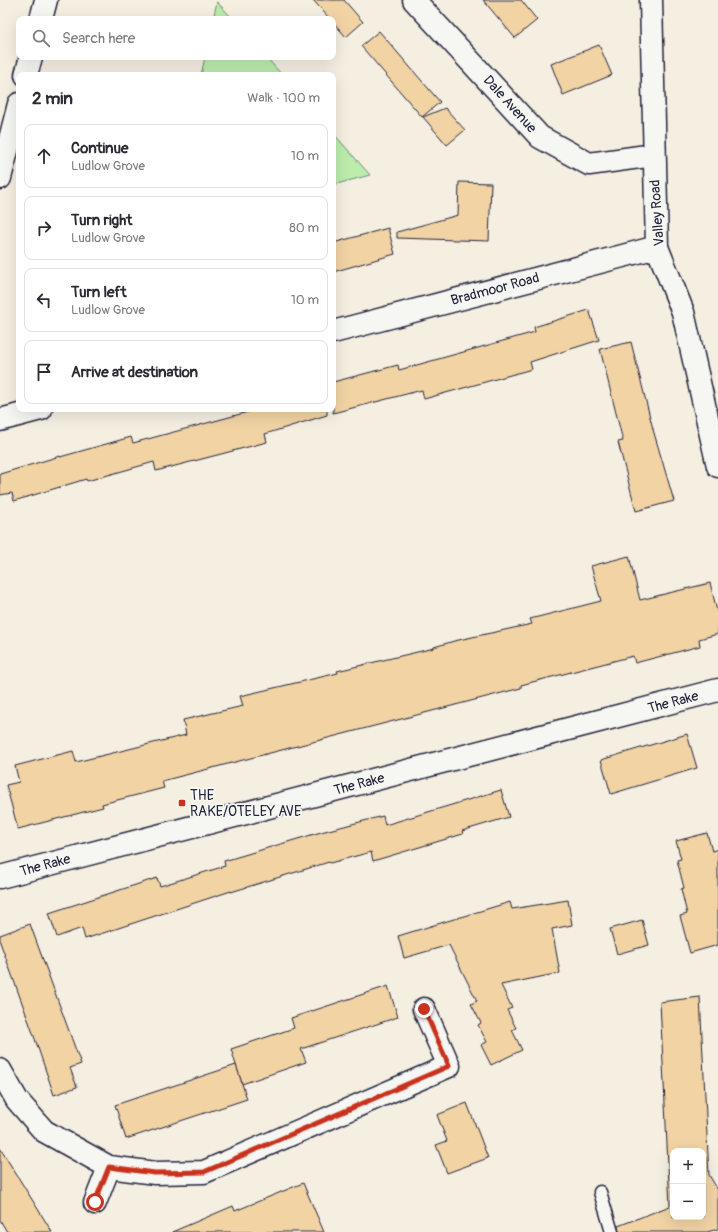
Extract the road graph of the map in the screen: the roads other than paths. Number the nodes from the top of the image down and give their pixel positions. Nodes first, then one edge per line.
1 (46, 0) edge
2 (414, 0) edge
3 (651, 0) edge
4 (42, 16) edge
5 (30, 60) edge
6 (27, 72) edge
7 (16, 116) edge
8 (654, 155) junction
9 (0, 178) edge
10 (657, 247) junction
11 (336, 331) edge
12 (30, 412) edge
13 (0, 420) edge
14 (718, 466) edge
15 (718, 690) edge
16 (0, 877) edge
17 (424, 1009) dead end
18 (0, 1070) edge
19 (109, 1167) junction
20 (600, 1192) dead end
21 (95, 1202) dead end
22 (612, 1232) edge

1 - 4 street
2 - 8 street, Dale Avenue
3 - 8 street, Valley Road
5 - 6 street
7 - 9 street
8 - 10 street, Valley Road
10 - 11 street, Bradmoor Road
10 - 14 street, Valley Road
12 - 13 street
15 - 16 street, The Rake
17 - 19 street
18 - 19 street
19 - 21 street
20 - 22 lane

